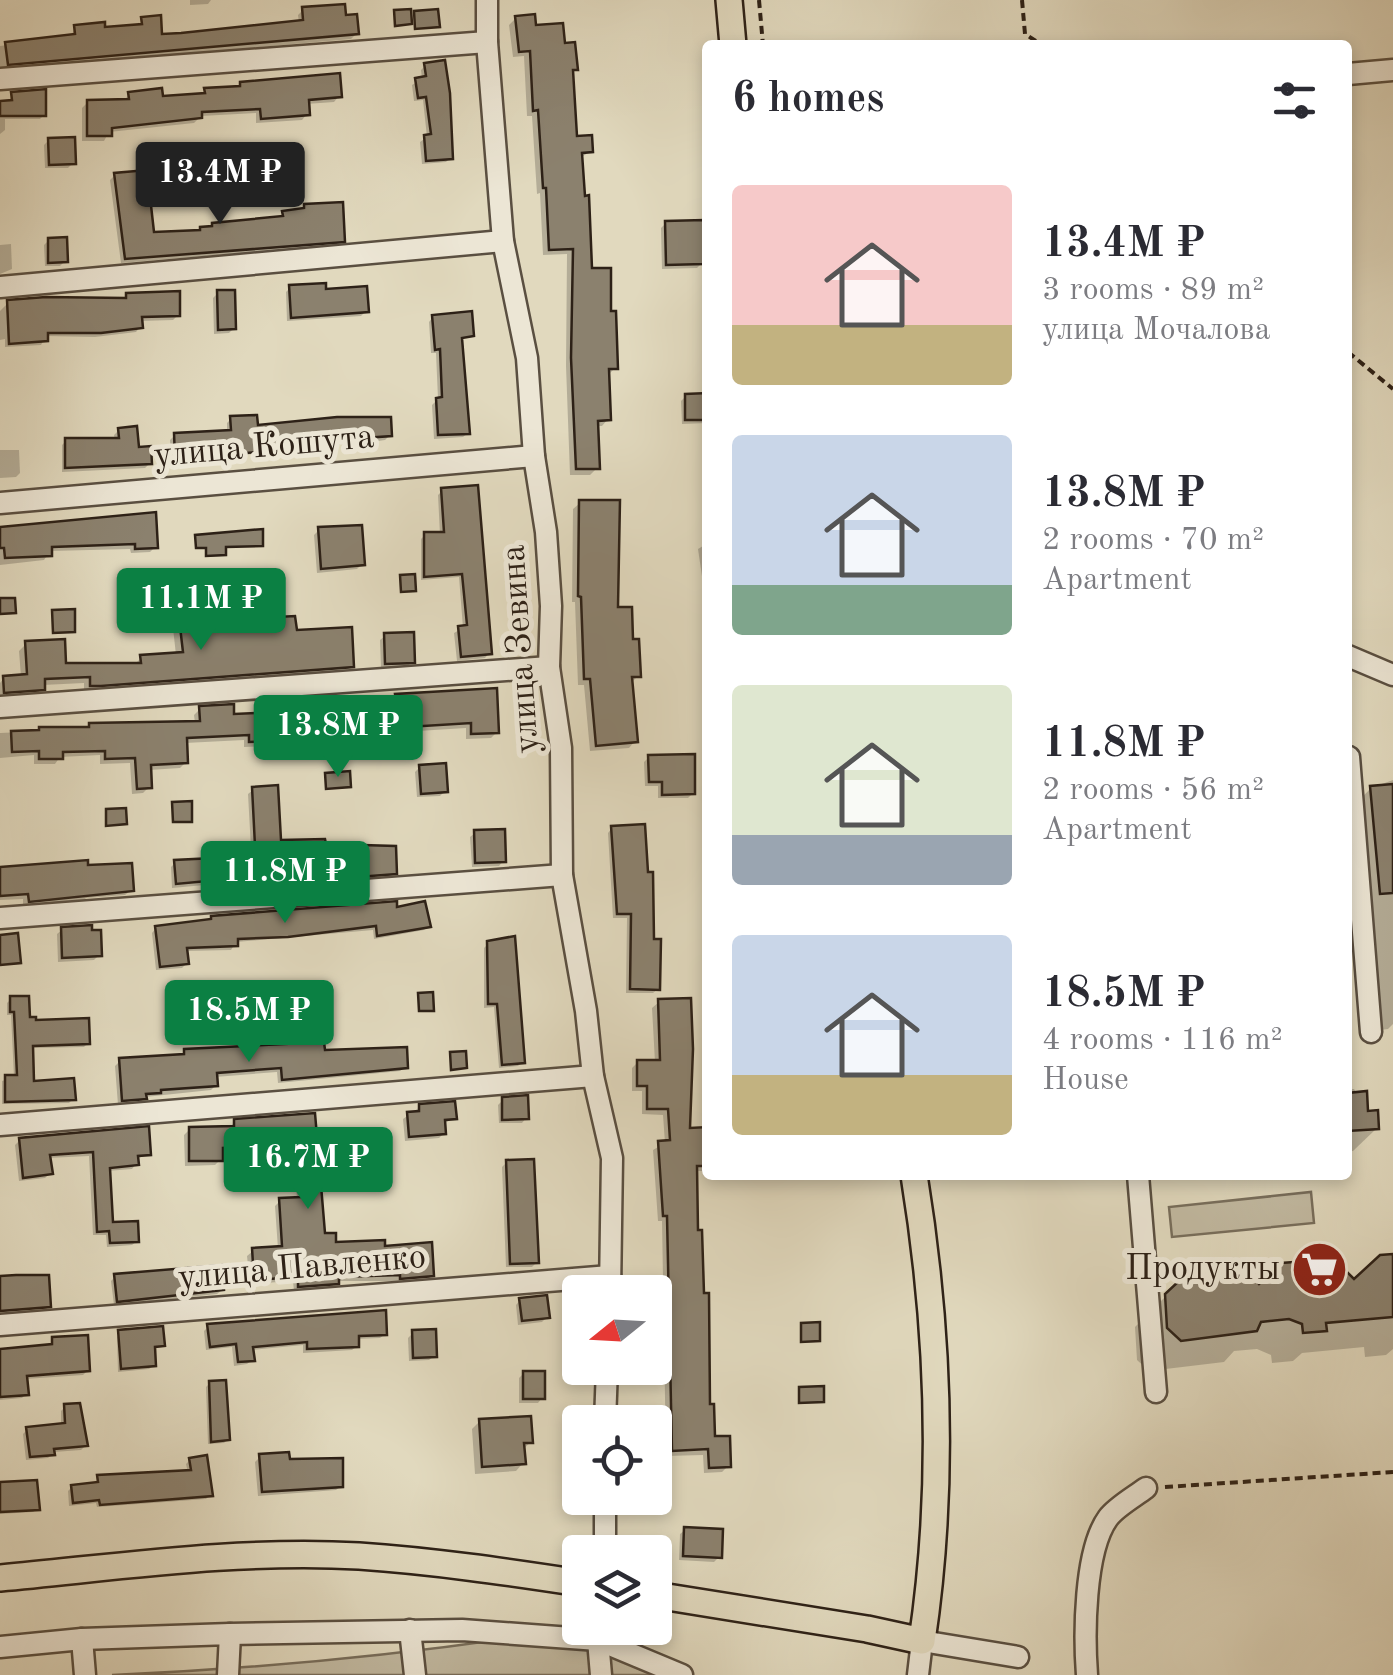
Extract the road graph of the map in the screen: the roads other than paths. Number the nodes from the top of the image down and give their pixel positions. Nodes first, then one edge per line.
1 (487, 0) edge
2 (729, 0) edge
3 (733, 40) edge
4 (487, 42) junction
5 (1393, 70) edge
6 (1352, 74) edge
7 (0, 79) edge
8 (503, 241) junction
9 (0, 287) edge
10 (534, 456) junction
11 (0, 502) edge
12 (1352, 658) edge
13 (549, 667) junction
14 (1393, 675) edge
15 (0, 708) edge
16 (1352, 794) edge
17 (562, 875) junction
18 (0, 918) edge
19 (1371, 1032) dead end
20 (594, 1076) junction
21 (0, 1125) edge
22 (915, 1180) edge
23 (1138, 1180) edge
24 (610, 1275) edge
25 (562, 1287) edge
26 (0, 1325) edge
27 (1156, 1392) dead end
28 (1146, 1488) road end
29 (0, 1578) edge
30 (562, 1581) edge
31 (672, 1599) edge
32 (410, 1630) junction
33 (230, 1634) junction
34 (562, 1637) edge
35 (82, 1639) junction
36 (922, 1641) junction
37 (598, 1645) edge
38 (610, 1645) edge
39 (0, 1647) edge
40 (1018, 1658) dead end
41 (85, 1675) edge
42 (228, 1675) edge
43 (415, 1675) edge
44 (601, 1675) edge
45 (682, 1675) edge
46 (918, 1675) edge
47 (1088, 1675) edge

1 - 4 street, улица Зевина
2 - 3 main road
4 - 7 street
4 - 8 street, улица Зевина
5 - 6 street
8 - 9 street
8 - 10 street, улица Зевина
10 - 11 street, улица Кошута
10 - 13 street, улица Зевина
12 - 14 street
13 - 15 street
13 - 17 street, улица Зевина
16 - 19 street
17 - 18 street
17 - 20 street, улица Зевина
20 - 21 street
20 - 24 street, улица Зевина
22 - 36 main road
23 - 27 street
25 - 26 street, улица Павленко
28 - 47 street
29 - 30 main road
31 - 36 main road
32 - 33 street
32 - 34 street
32 - 43 street
33 - 35 street
33 - 42 street
35 - 39 street
35 - 41 street
36 - 40 street
36 - 46 street
37 - 44 street
38 - 45 street

